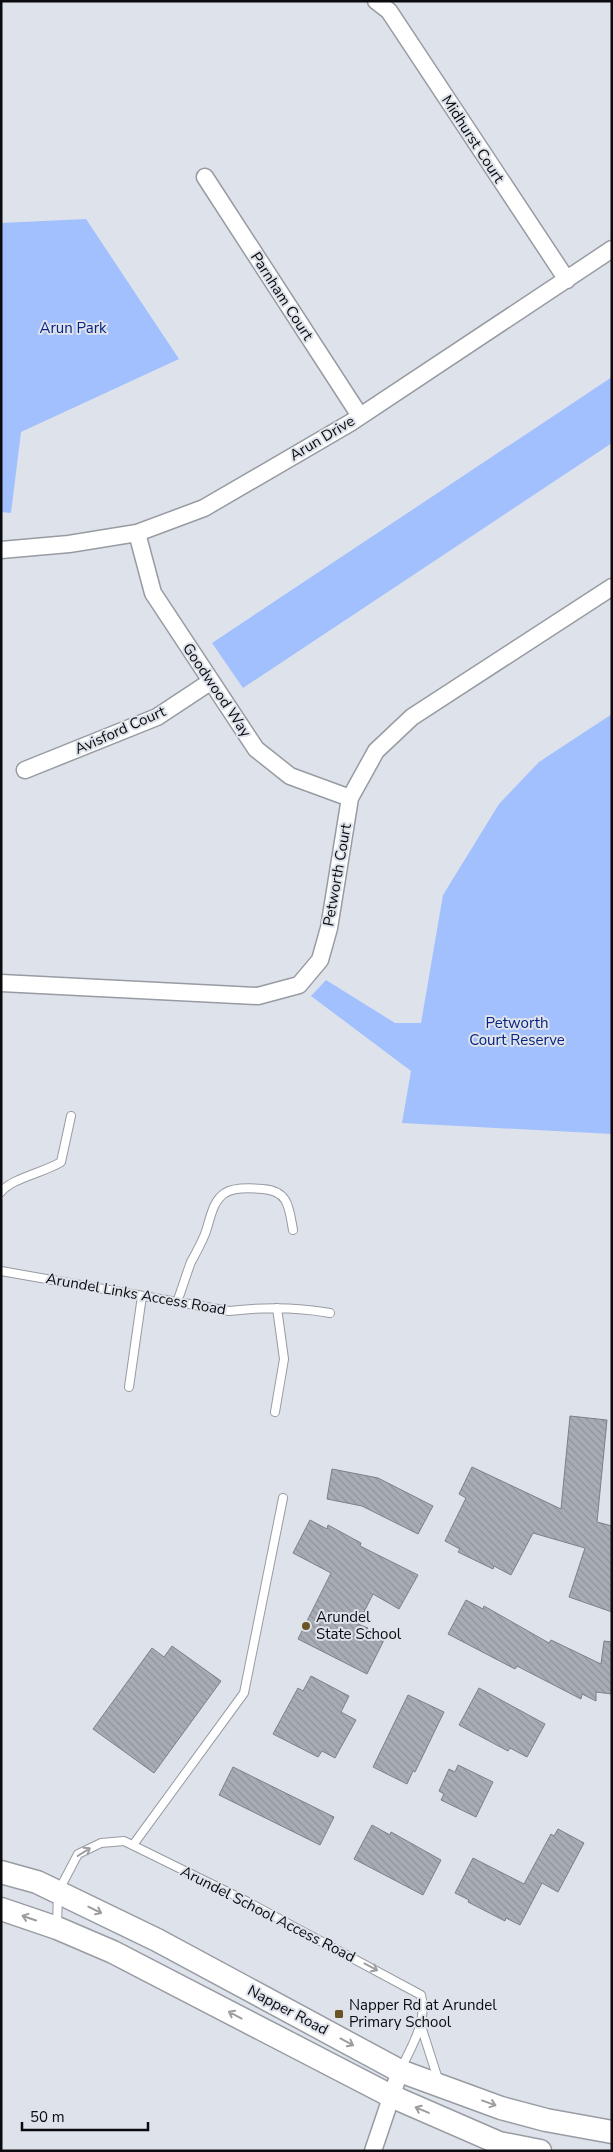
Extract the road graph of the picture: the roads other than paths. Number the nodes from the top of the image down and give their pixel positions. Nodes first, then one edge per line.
1 (376, 1) edge
2 (205, 177) dead end
3 (612, 249) edge
4 (567, 280) junction
5 (360, 416) junction
6 (137, 533) junction
7 (1, 550) edge
8 (612, 587) edge
9 (210, 682) junction
10 (25, 770) dead end
11 (350, 798) junction
12 (1, 982) edge
13 (71, 1116) dead end
14 (1, 1192) edge
15 (294, 1230) dead end
16 (1, 1271) edge
17 (142, 1296) junction
18 (177, 1302) junction
19 (277, 1308) junction
20 (330, 1313) dead end
21 (129, 1386) dead end
22 (275, 1412) dead end
23 (283, 1498) dead end
24 (133, 1845) junction
25 (1, 1872) edge
26 (58, 1892) junction
27 (1, 1909) edge
28 (57, 1928) junction
29 (420, 2026) junction
30 (400, 2070) junction
31 (443, 2086) junction
32 (391, 2096) junction
33 (612, 2132) edge
34 (373, 2151) edge
35 (540, 2151) edge

1 - 4 street, Midhurst Court
2 - 5 street, Parnham Court
3 - 4 street, Arun Drive
4 - 5 street, Arun Drive
5 - 6 street, Arun Drive
6 - 7 street, Arun Drive
6 - 9 street, Goodwood Way
8 - 11 street, Petworth Court
9 - 10 street, Avisford Court
9 - 11 street, Goodwood Way
11 - 12 street, Petworth Court
13 - 14 lane
15 - 18 lane
16 - 17 lane, Arundel Links Access Road
17 - 18 lane, Arundel Links Access Road
17 - 21 lane
18 - 19 lane, Arundel Links Access Road
19 - 20 lane, Arundel Links Access Road
19 - 22 lane
23 - 24 lane
26 -> 24 lane, Arundel School Access Road
24 -> 29 lane, Arundel School Access Road
25 - 26 main road, Napper Road
26 - 28 lane
26 -> 30 main road, Napper Road
28 -> 27 main road, Napper Road
32 -> 28 main road, Napper Road
29 - 30 lane, Arundel School Access Road
29 - 31 lane
30 - 31 main road, Napper Road
30 - 32 street
31 -> 33 main road, Napper Road
32 - 34 street
35 -> 32 main road, Napper Road

